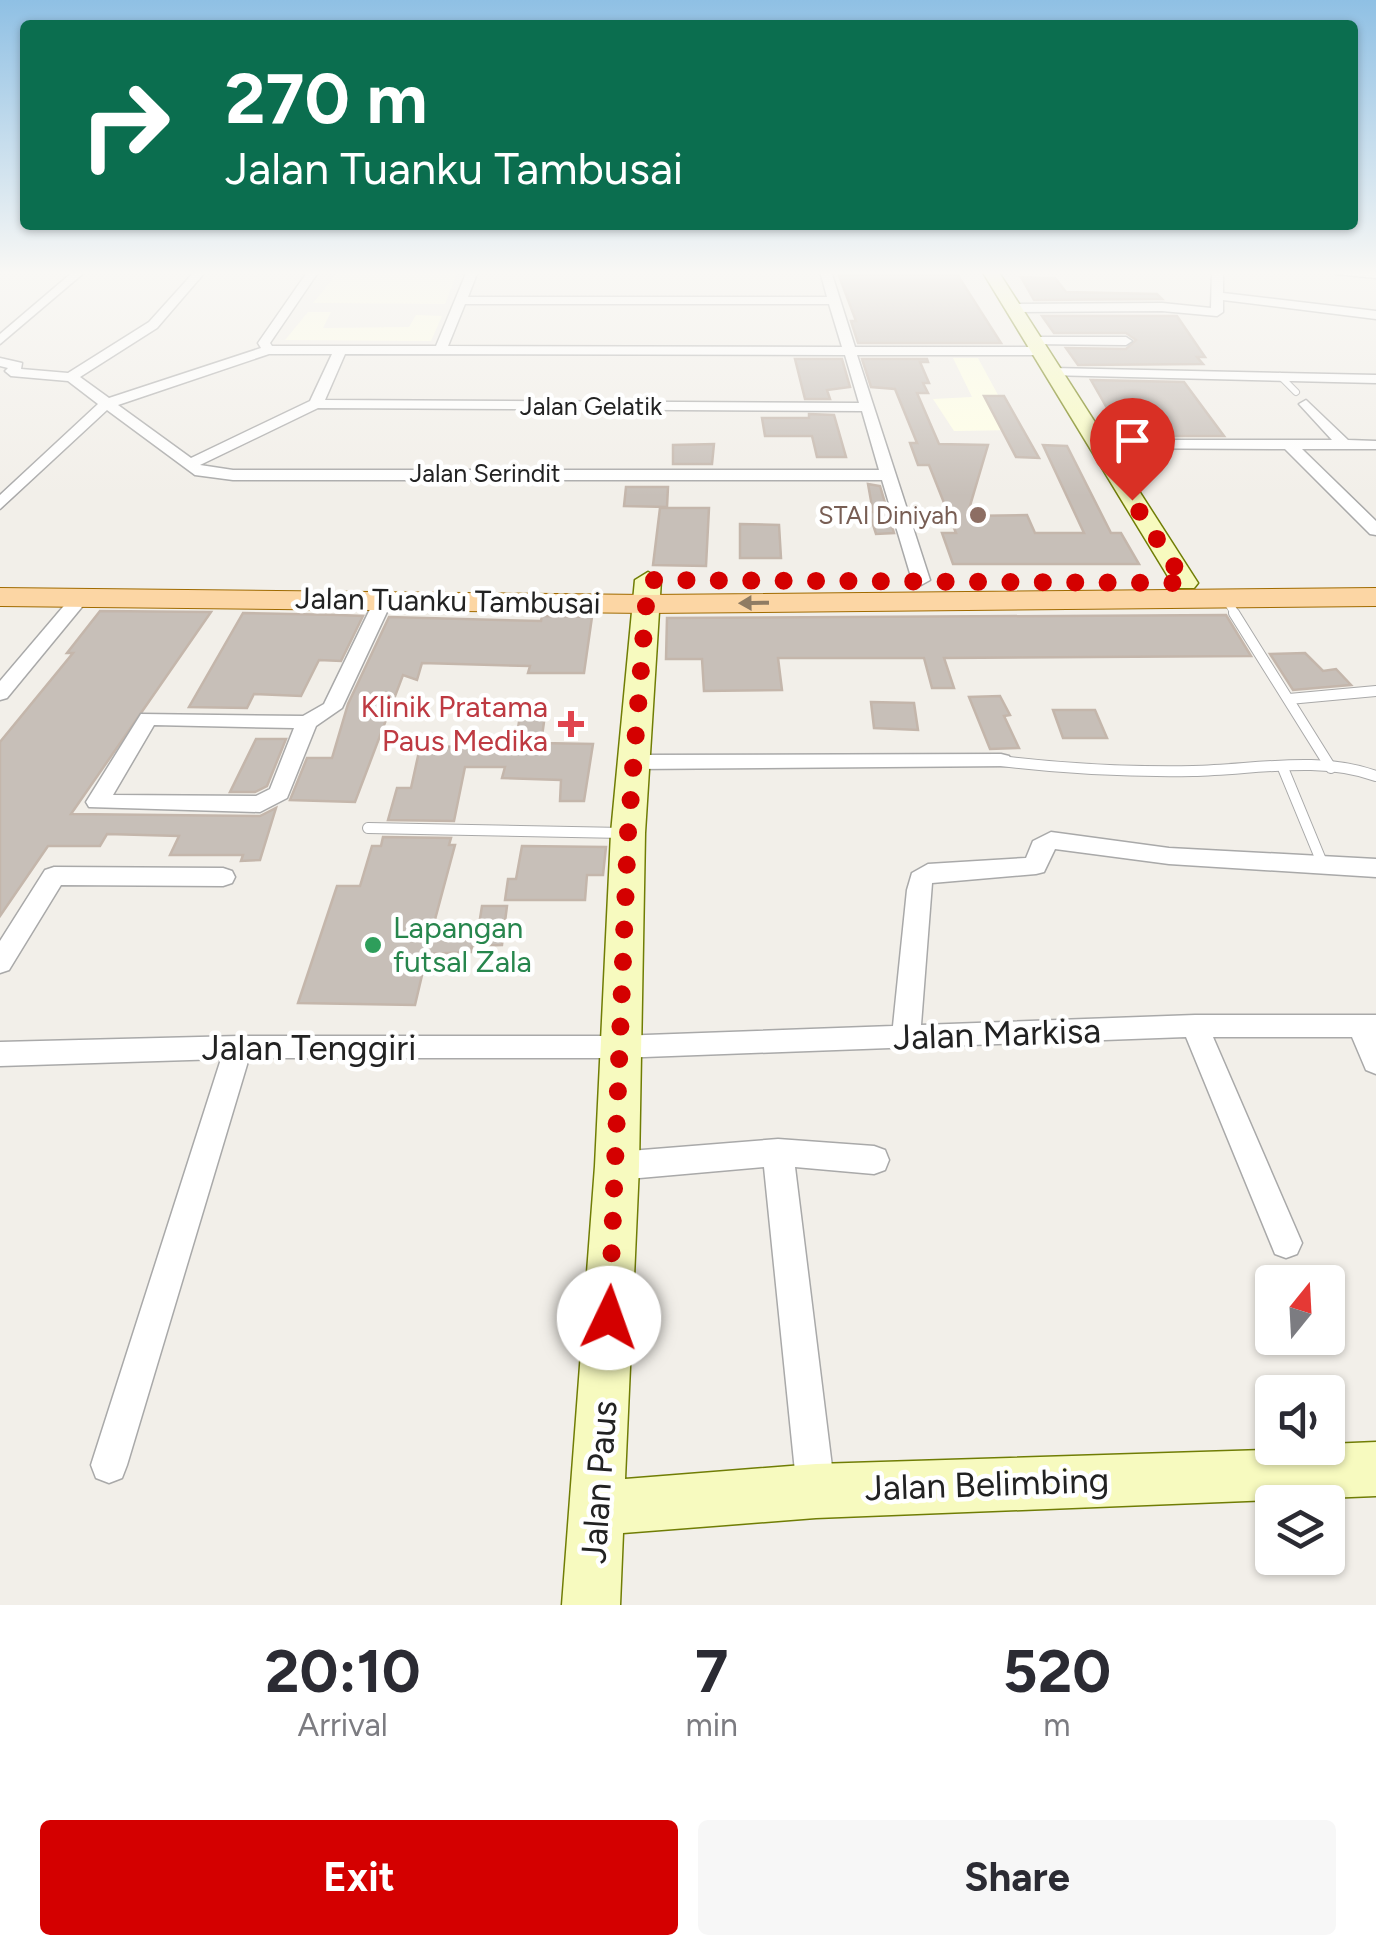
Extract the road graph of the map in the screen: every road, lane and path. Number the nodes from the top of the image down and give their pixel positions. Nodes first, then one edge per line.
1 (119, 346) edge
2 (266, 346) edge
3 (442, 346) edge
4 (847, 346) edge
5 (1036, 346) joint
6 (441, 349) junction
7 (268, 350) junction
8 (340, 350) junction
9 (848, 351) junction
10 (0, 362) edge
11 (1053, 372) junction
12 (1280, 376) junction
13 (71, 377) junction
14 (1376, 379) edge
15 (1301, 398) joint
16 (106, 404) junction
17 (316, 404) junction
18 (866, 408) junction
19 (1097, 444) junction
20 (1290, 446) junction
21 (1344, 446) junction
22 (1376, 446) edge
23 (190, 464) junction
24 (887, 475) junction
25 (0, 504) edge
26 (1376, 530) edge
27 (921, 580) junction
28 (1376, 581) edge
29 (0, 583) edge
30 (1185, 583) junction
31 (648, 592) junction
32 (0, 597) edge
33 (1376, 597) edge
34 (80, 598) junction
35 (1226, 598) junction
36 (384, 600) junction
37 (1376, 691) edge
38 (0, 694) edge
39 (1289, 699) junction
40 (307, 722) junction
41 (1001, 760) joint
42 (634, 762) junction
43 (1282, 768) junction
44 (1331, 768) junction
45 (1376, 776) edge
46 (368, 828) dead end
47 (628, 833) junction
48 (1323, 865) junction
49 (1376, 868) edge
50 (224, 876) dead end
51 (0, 963) edge
52 (1195, 1026) junction
53 (1368, 1027) edge
54 (906, 1038) junction
55 (618, 1047) junction
56 (239, 1048) junction
57 (0, 1054) edge
58 (1376, 1062) edge
59 (778, 1152) junction
60 (874, 1160) dead end
61 (617, 1166) junction
62 (1286, 1243) dead end
63 (109, 1465) dead end
64 (1376, 1469) edge
65 (816, 1491) junction
66 (599, 1508) junction
67 (591, 1605) edge

1 - 13 street
2 - 7 street
3 - 6 street
4 - 9 street
5 - 9 street
5 - 11 main road
6 - 8 street
6 - 9 street
7 - 8 street
7 - 16 street
8 - 17 street
9 - 18 street
10 - 13 street
11 - 12 street
11 - 19 main road
12 - 14 street
12 - 15 lane
13 - 16 street, Jalan Serindit
15 - 21 street
16 - 23 street, Jalan Serindit
16 - 25 street
17 - 18 street, Jalan Gelatik
17 - 23 street, Jalan Gelatik
18 - 24 street
19 - 20 street
19 - 30 main road
20 - 21 street
20 - 26 street
21 - 22 street
23 - 24 street, Jalan Serindit
24 - 27 street
27 - 30 main road, Jalan Tuanku Tambusai
27 - 31 main road, Jalan Tuanku Tambusai
28 - 30 main road, Jalan Tuanku Tambusai
29 - 31 main road, Jalan Tuanku Tambusai
35 -> 31 main road, Jalan Tuanku Tambusai
31 - 36 main road, Jalan Tuanku Tambusai
31 - 42 main road, Jalan Paus
32 - 34 main road, Jalan Tuanku Tambusai
33 - 35 main road, Jalan Tuanku Tambusai
34 - 36 main road, Jalan Tuanku Tambusai
34 - 38 street
35 - 39 lane
36 - 40 street
37 - 39 lane
39 - 44 lane
40 - 40 street
41 - 42 street
41 - 43 lane
42 - 47 main road, Jalan Paus
43 - 44 lane
43 - 48 lane
44 - 45 lane
46 - 47 lane
47 - 55 main road, Jalan Paus
48 - 49 street
48 - 54 street
50 - 51 street
52 - 53 street, Jalan Markisa
52 - 54 street, Jalan Markisa
52 - 62 street
53 - 58 street
54 - 55 street, Jalan Markisa
55 - 56 street, Jalan Tenggiri
55 - 61 main road, Jalan Paus
56 - 57 street, Jalan Tenggiri
56 - 63 street
59 - 60 street
59 - 61 street
59 - 65 street
61 - 66 main road, Jalan Paus
64 - 65 main road, Jalan Belimbing
65 - 66 main road, Jalan Belimbing
66 - 67 main road, Jalan Paus

